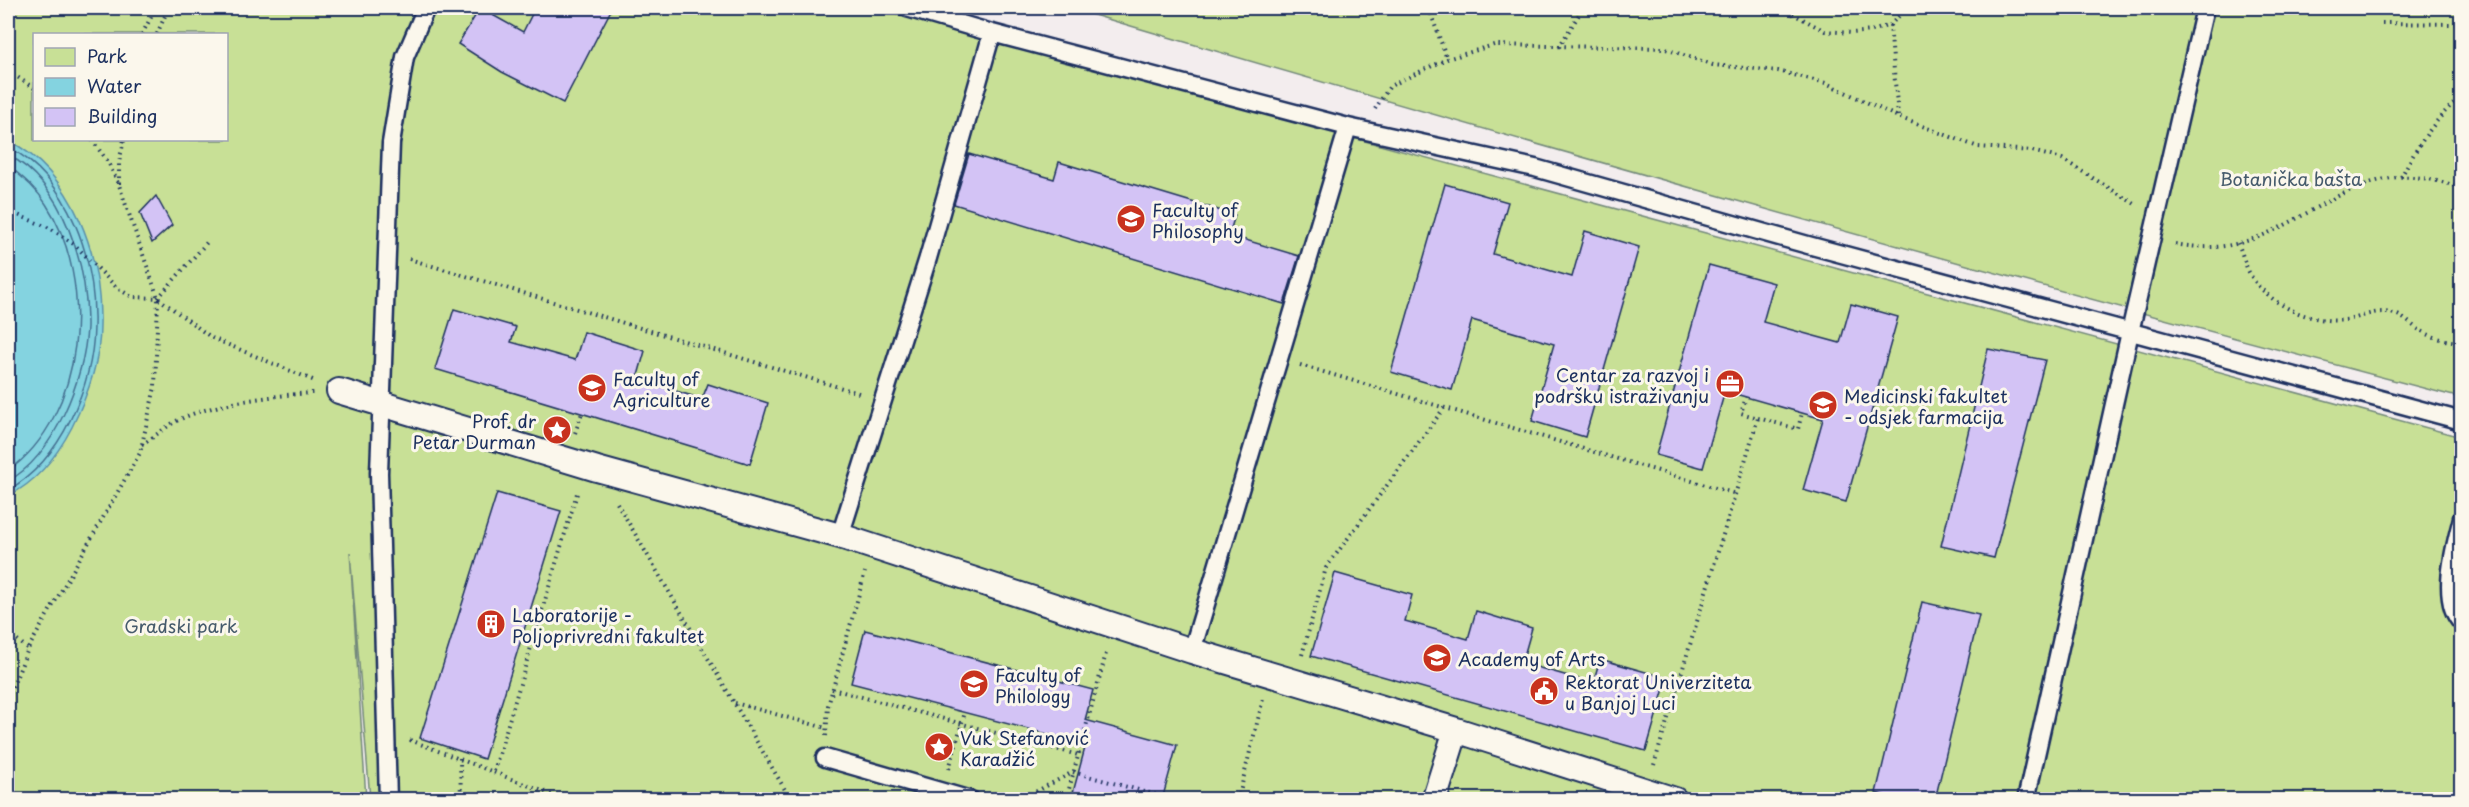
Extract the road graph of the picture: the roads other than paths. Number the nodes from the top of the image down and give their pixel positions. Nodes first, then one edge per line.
1 (426, 8) edge
2 (907, 8) edge
3 (2205, 8) edge
4 (992, 33) junction
5 (1355, 128) junction
6 (2130, 332) junction
7 (339, 391) road end
8 (382, 404) junction
9 (2462, 421) edge
10 (2462, 518) edge
11 (840, 536) junction
12 (2462, 624) edge
13 (1192, 651) junction
14 (1456, 730) junction
15 (825, 758) road end
16 (388, 800) edge
17 (971, 800) edge
18 (1434, 800) edge
19 (1675, 800) edge
20 (2026, 800) edge

1 - 8 lane
2 - 4 lane
3 - 6 lane
4 - 5 lane
4 - 11 lane
5 - 6 lane
5 - 13 lane
6 - 9 lane
6 - 20 lane
7 - 8 street
8 - 11 street
8 - 16 lane
10 - 12 lane
11 - 13 street
13 - 14 street
14 - 18 street
14 - 19 street
15 - 17 lane

